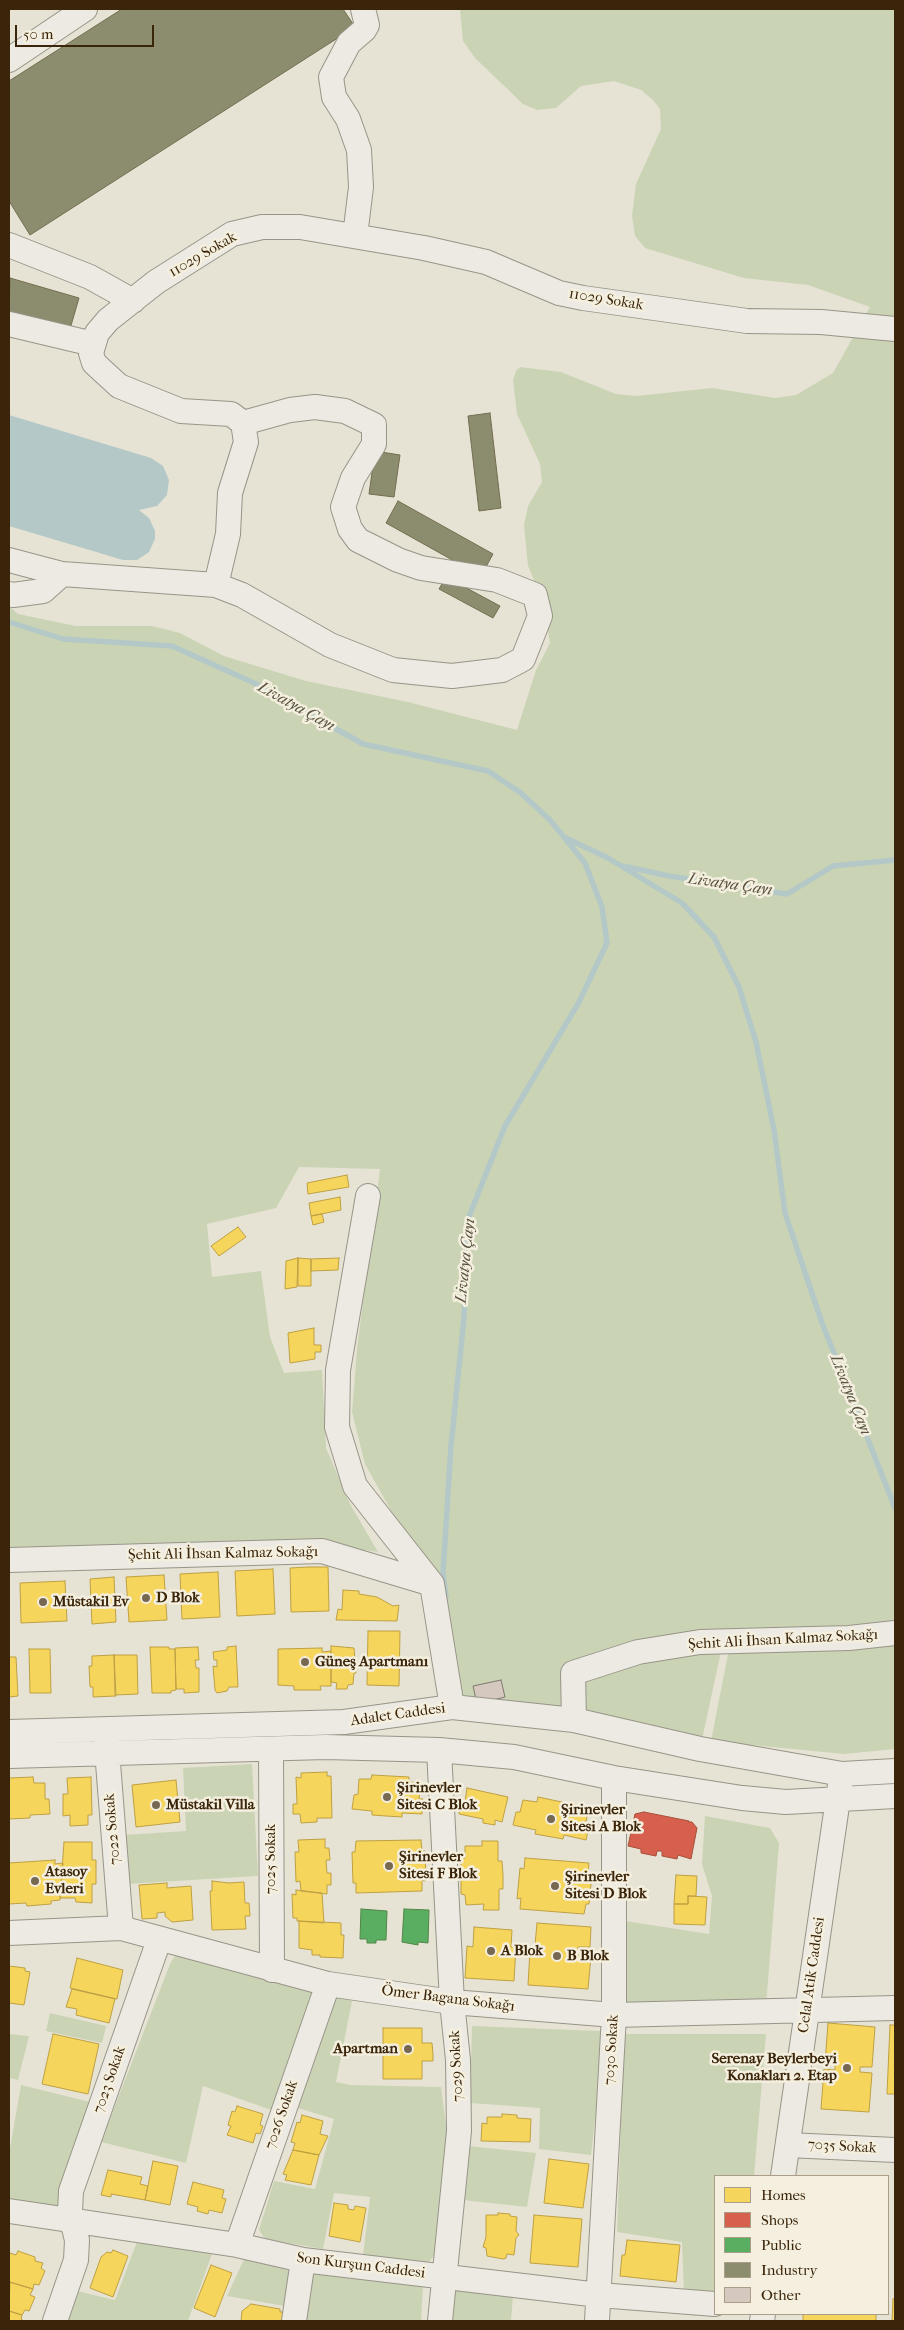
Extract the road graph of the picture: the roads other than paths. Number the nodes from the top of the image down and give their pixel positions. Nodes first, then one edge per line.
1 (85, 9) edge
2 (363, 9) edge
3 (9, 60) edge
4 (354, 236) junction
5 (9, 245) edge
6 (133, 301) junction
7 (9, 324) edge
8 (895, 329) edge
9 (93, 344) junction
10 (243, 423) junction
11 (9, 560) edge
12 (62, 574) junction
13 (216, 585) junction
14 (9, 594) edge
15 (368, 1196) dead end
16 (9, 1560) edge
17 (432, 1584) junction
18 (895, 1633) edge
19 (452, 1707) junction
20 (574, 1720) junction
21 (9, 1732) edge
22 (106, 1742) junction
23 (271, 1749) junction
24 (439, 1750) junction
25 (9, 1756) edge
26 (895, 1771) edge
27 (842, 1774) junction
28 (614, 1778) junction
29 (895, 1796) edge
30 (837, 1801) junction
31 (121, 1928) junction
32 (9, 1933) edge
33 (159, 1940) junction
34 (272, 1970) junction
35 (328, 1984) junction
36 (452, 2002) junction
37 (895, 2008) edge
38 (808, 2009) junction
39 (614, 2015) junction
40 (788, 2145) junction
41 (895, 2150) edge
42 (783, 2175) edge
43 (9, 2211) edge
44 (72, 2221) junction
45 (237, 2245) junction
46 (303, 2260) junction
47 (444, 2276) junction
48 (599, 2295) junction
49 (714, 2304) edge
50 (55, 2321) edge
51 (294, 2321) edge
52 (440, 2321) edge
53 (597, 2321) edge

1 - 3 street
2 - 4 street
4 - 6 street, 11029 Sokak
4 - 8 street, 11029 Sokak
5 - 6 street
6 - 9 street, 11029 Sokak
7 - 9 street
9 - 10 street
10 - 13 street
10 - 13 street
11 - 12 street
12 - 13 street
12 - 14 street
15 - 17 street
16 - 17 street, Şehit Ali İhsan Kalmaz Sokağı
17 - 19 street
18 - 20 street, Şehit Ali İhsan Kalmaz Sokağı
19 - 20 street, Adalet Caddesi
19 - 22 street, Adalet Caddesi
20 - 27 street, Adalet Caddesi
21 - 22 street, Adalet Caddesi
22 - 23 street, Adalet Caddesi
22 - 25 street, Adalet Caddesi
22 - 31 street, 7022 Sokak
23 - 24 street, Adalet Caddesi
23 - 34 street, 7025 Sokak
24 - 28 street, Adalet Caddesi
24 - 36 street, 7029 Sokak
26 - 27 street, Adalet Caddesi
27 - 30 street, Celal Atik Caddesi
28 - 30 street, Adalet Caddesi
28 - 39 street, 7030 Sokak
29 - 30 street, Adalet Caddesi
30 - 38 street, Celal Atik Caddesi
31 - 32 street, Ömer Bagana Sokağı
31 - 33 street, Ömer Bagana Sokağı
33 - 34 street, Ömer Bagana Sokağı
33 - 44 street, 7023 Sokak
34 - 35 street, Ömer Bagana Sokağı
35 - 36 street, Ömer Bagana Sokağı
35 - 45 street, 7026 Sokak
36 - 39 street, Ömer Bagana Sokağı
36 - 47 street, 7029 Sokak
37 - 38 street, Ömer Bagana Sokağı
38 - 39 street, Ömer Bagana Sokağı
38 - 40 street, Celal Atik Caddesi
39 - 48 street, 7030 Sokak
40 - 41 street, 7035 Sokak
40 - 42 street, Celal Atik Caddesi
43 - 44 street, Son Kurşun Caddesi
44 - 45 street, Son Kurşun Caddesi
44 - 50 street, 7023 Sokak
45 - 46 street, Son Kurşun Caddesi
46 - 47 street, Son Kurşun Caddesi
46 - 51 street
47 - 48 street, Son Kurşun Caddesi
47 - 52 street, 7029 Sokak
48 - 49 street, Son Kurşun Caddesi
48 - 53 street, 7030 Sokak

